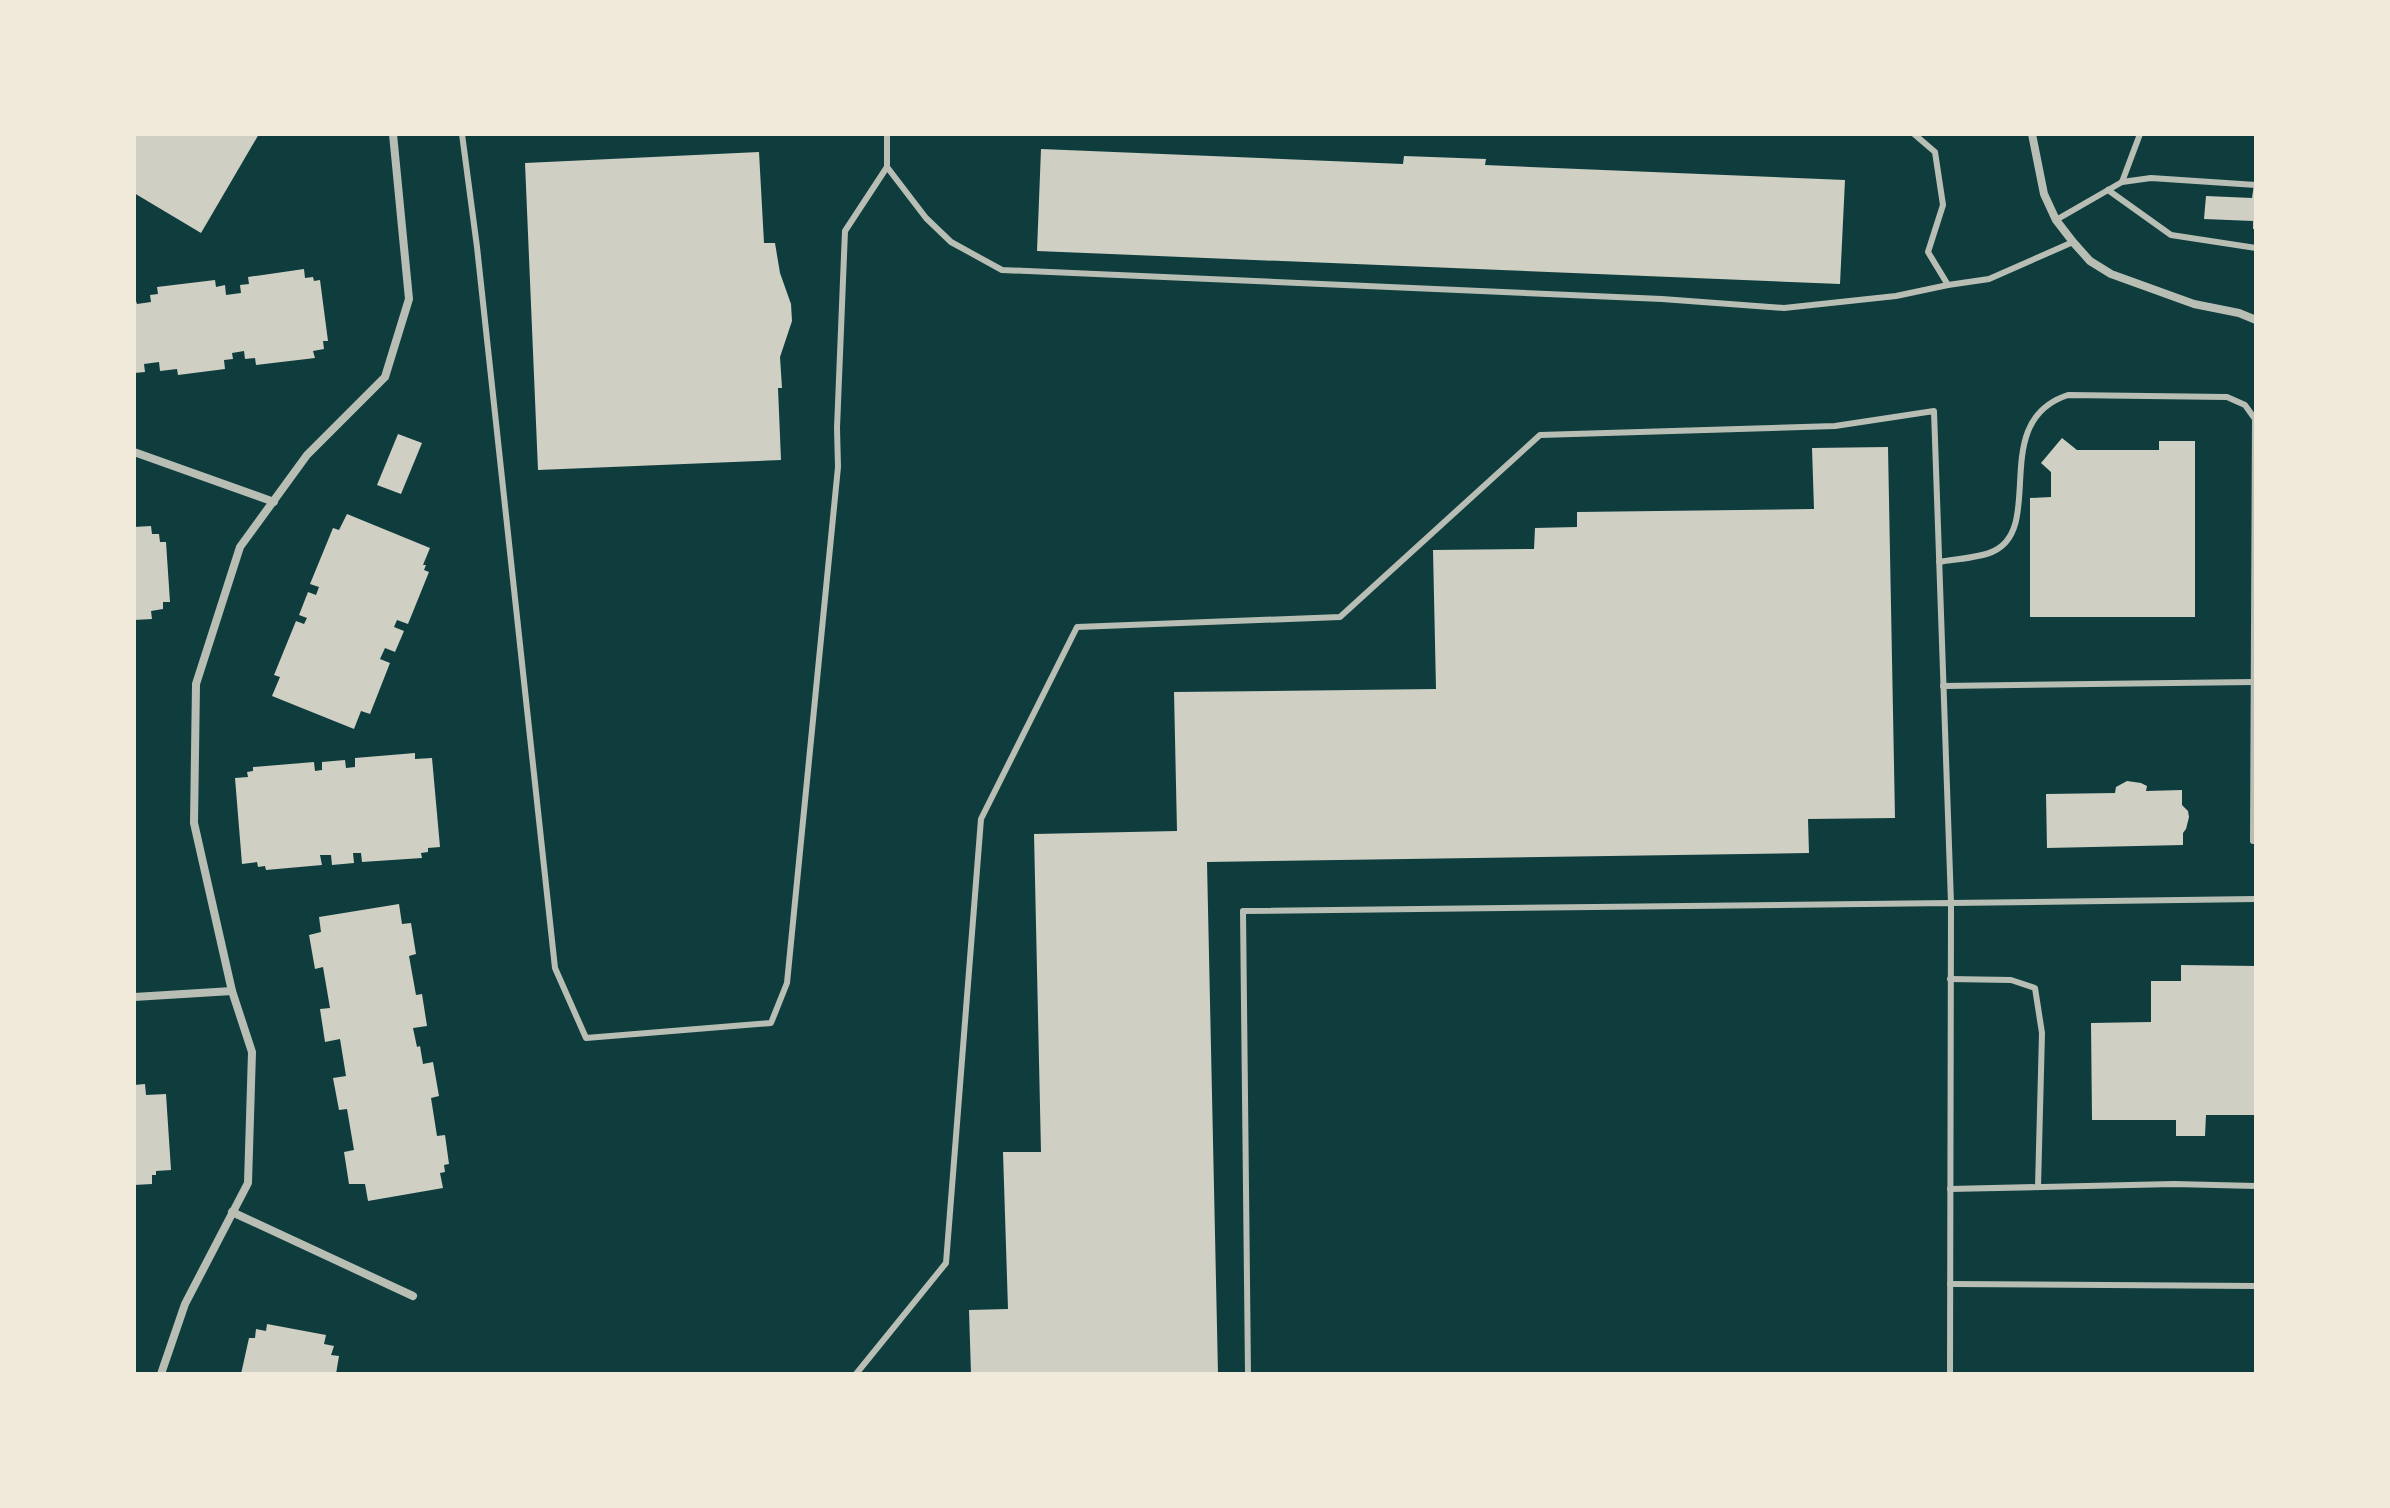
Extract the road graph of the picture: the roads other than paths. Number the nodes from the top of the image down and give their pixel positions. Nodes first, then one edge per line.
1 (393, 134) edge
2 (462, 134) edge
3 (887, 134) edge
4 (1914, 134) edge
5 (2032, 134) edge
6 (2140, 134) edge
7 (887, 167) junction
8 (2122, 182) junction
9 (2256, 185) edge
10 (2108, 190) junction
11 (2056, 220) junction
12 (2073, 242) junction
13 (2256, 248) edge
14 (1948, 285) junction
15 (2256, 320) edge
16 (2255, 419) edge
17 (134, 452) edge
18 (274, 502) junction
19 (1939, 562) junction
20 (2255, 617) edge
21 (2254, 682) junction
22 (1943, 686) junction
23 (2256, 841) edge
24 (2256, 899) edge
25 (1951, 903) junction
26 (1950, 979) junction
27 (232, 991) junction
28 (134, 997) edge
29 (2256, 1186) edge
30 (2038, 1187) junction
31 (1950, 1189) junction
32 (232, 1212) junction
33 (1950, 1284) junction
34 (2256, 1286) edge
35 (413, 1296) dead end
36 (161, 1374) edge
37 (856, 1374) edge
38 (1248, 1374) edge
39 (1950, 1374) edge

1 - 18 street
2 - 7 lane
3 - 7 lane
4 - 14 lane
5 - 11 street
6 - 8 lane
7 - 14 lane
8 - 9 lane
8 - 10 lane
10 - 11 lane
10 - 13 lane
11 - 12 street
12 - 14 lane
12 - 15 street
16 - 19 lane
16 - 20 lane
17 - 18 street
18 - 27 street
19 - 22 lane
19 - 37 lane
20 - 21 lane
21 - 22 lane
21 - 23 lane
22 - 25 lane
24 - 25 lane
25 - 26 lane
25 - 38 lane
26 - 30 lane
26 - 31 lane
27 - 28 street
27 - 32 street
29 - 30 lane
30 - 31 lane
31 - 33 lane
32 - 35 street
32 - 36 street
33 - 34 lane
33 - 39 lane

